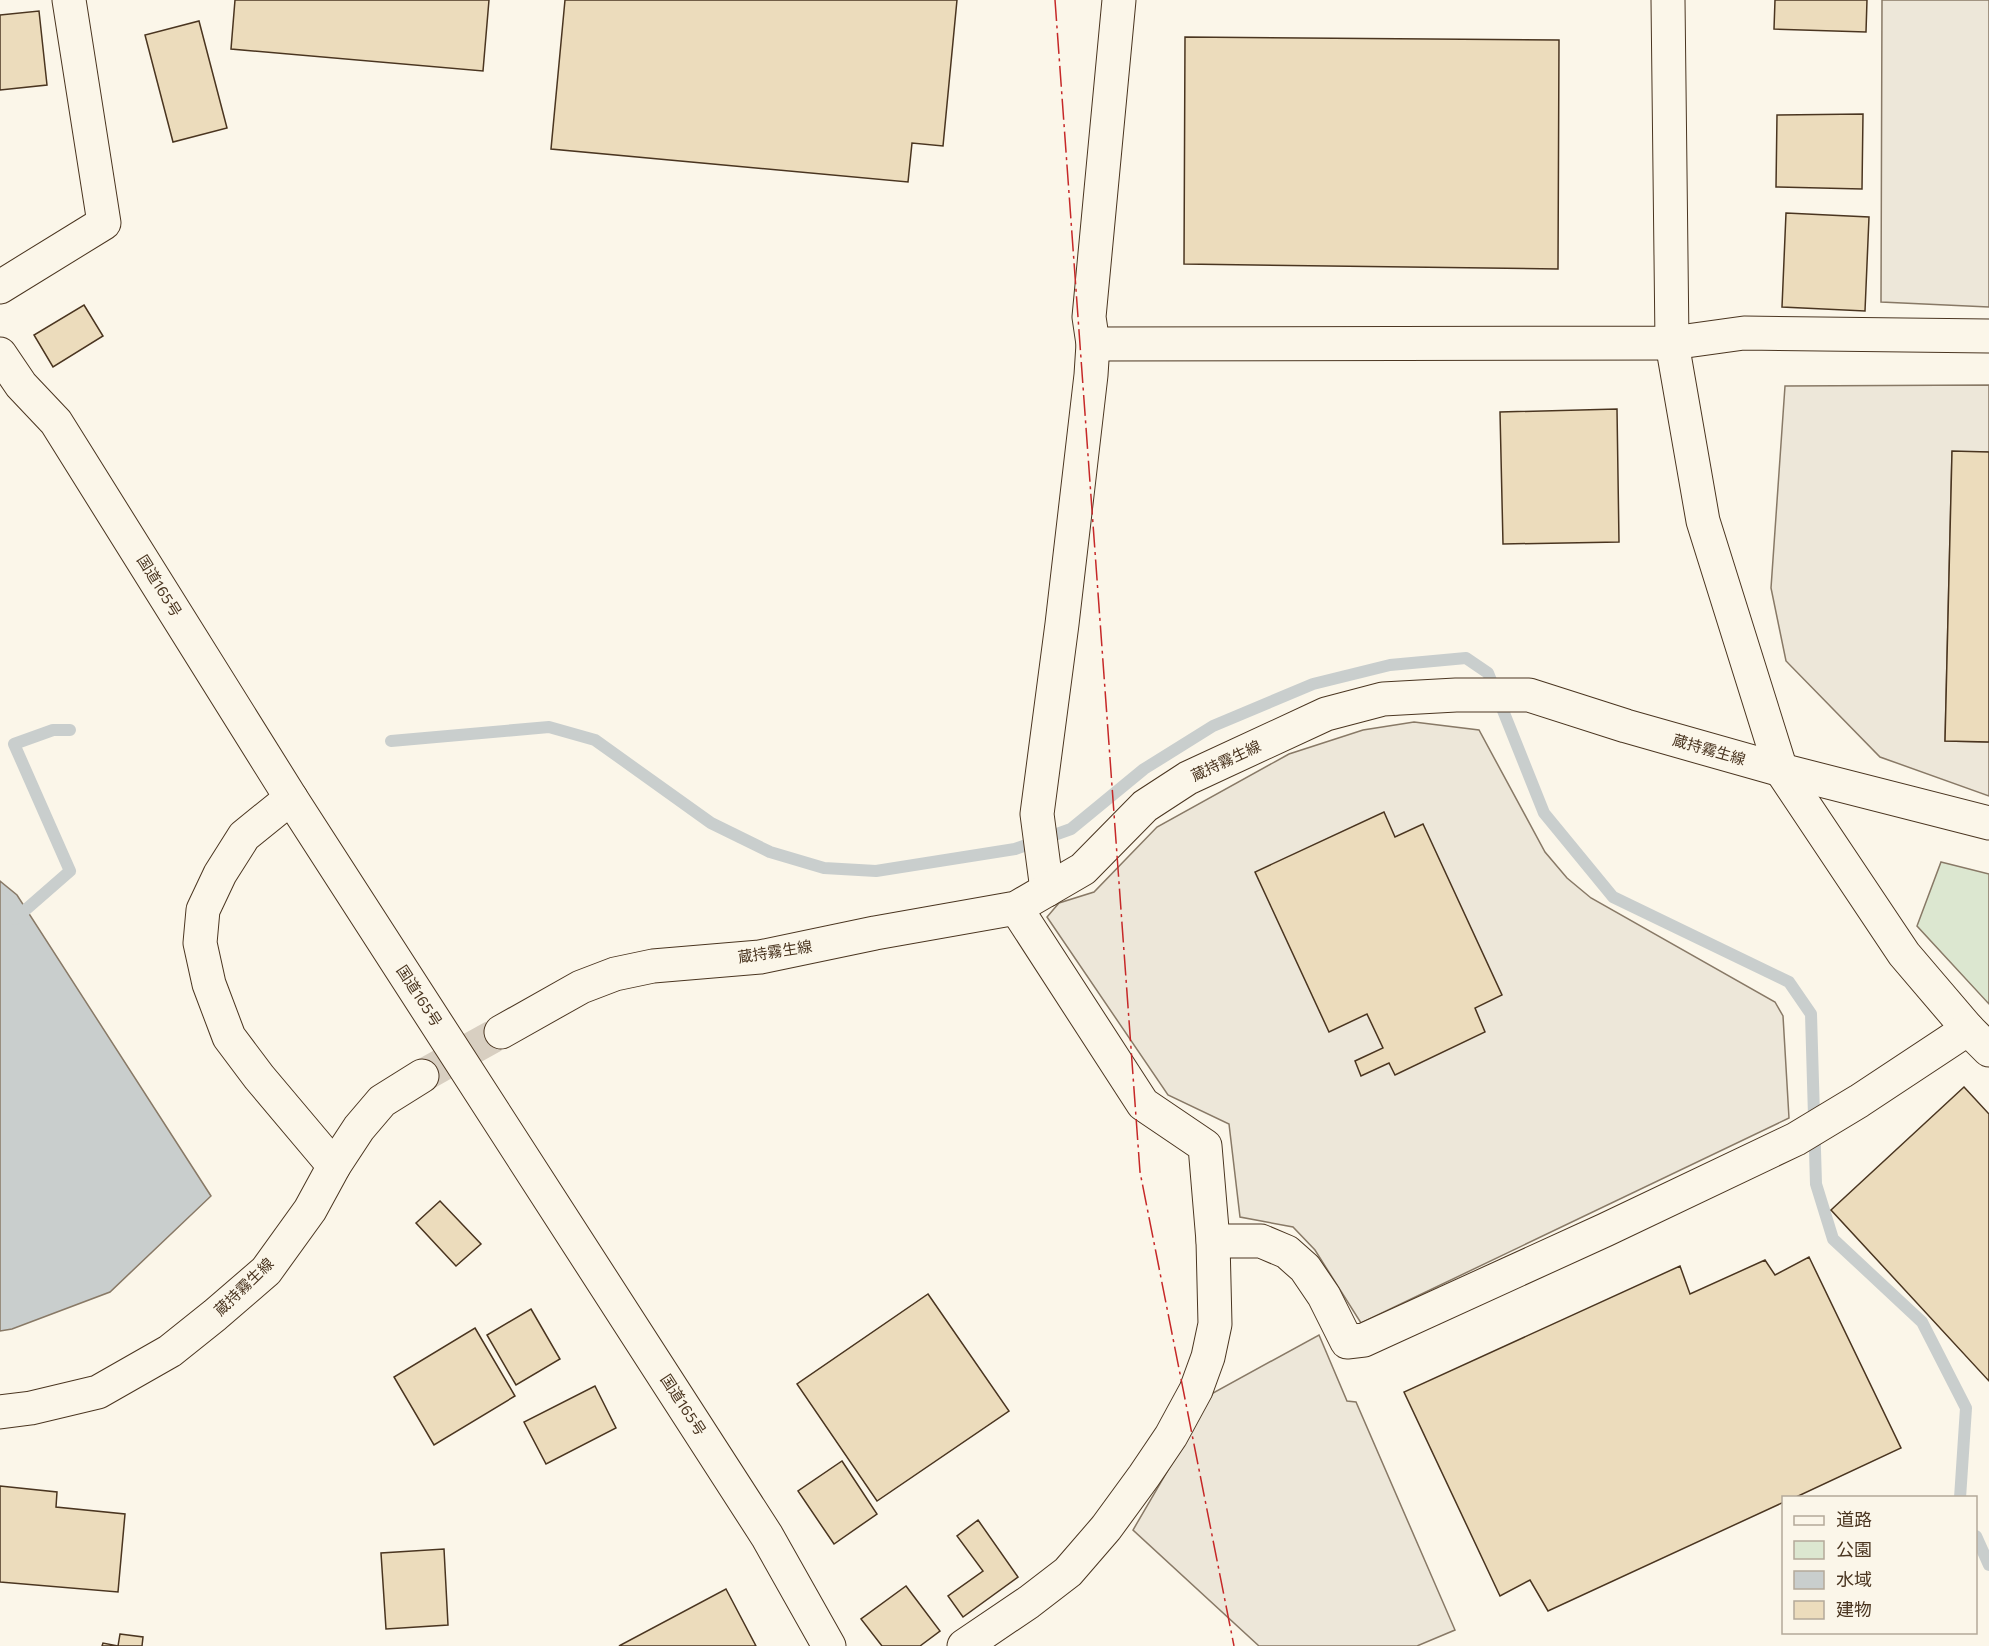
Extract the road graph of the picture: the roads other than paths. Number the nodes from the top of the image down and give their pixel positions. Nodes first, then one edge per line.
1 (69, 0) edge
2 (1119, 0) edge
3 (1668, 0) edge
4 (0, 287) edge
5 (1989, 336) edge
6 (1672, 343) junction
7 (1093, 344) junction
8 (0, 354) edge
9 (1781, 770) junction
10 (291, 798) junction
11 (1989, 823) edge
12 (1047, 890) junction
13 (1016, 908) junction
14 (501, 1032) tunnel mouth
15 (1979, 1040) edge
16 (422, 1076) tunnel mouth
17 (334, 1166) junction
18 (1213, 1242) junction
19 (0, 1412) edge
20 (829, 1646) edge
21 (964, 1646) edge

1 - 4 main road
2 - 7 main road
3 - 6 main road
5 - 6 main road
6 - 7 main road
6 - 9 main road
7 - 12 main road
8 - 10 main road, 国道165号
9 - 11 main road, 蔵持霧生線
9 - 12 main road, 蔵持霧生線
9 - 15 main road
10 - 17 main road
10 - 20 main road, 国道165号
12 - 13 main road, 蔵持霧生線
13 - 14 main road, 蔵持霧生線
13 - 18 main road
15 - 18 main road
16 - 17 main road, 蔵持霧生線
17 - 19 main road, 蔵持霧生線
18 - 21 main road

